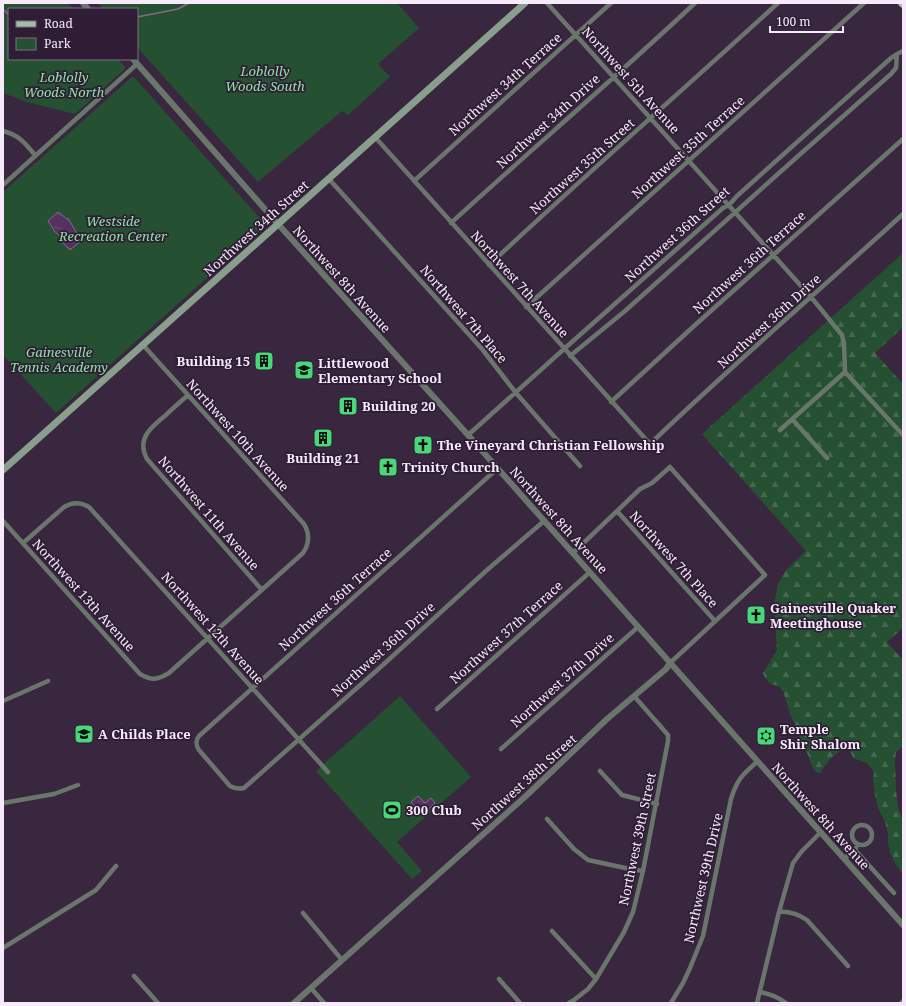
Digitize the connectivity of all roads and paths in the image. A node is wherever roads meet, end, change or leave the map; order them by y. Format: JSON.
{"nodes":[{"id":1,"x":525,"y":3,"type":"edge"},
{"id":2,"x":547,"y":3,"type":"edge"},
{"id":3,"x":611,"y":3,"type":"edge"},
{"id":4,"x":695,"y":3,"type":"edge"},
{"id":5,"x":778,"y":3,"type":"edge"},
{"id":6,"x":864,"y":3,"type":"edge"},
{"id":7,"x":576,"y":35,"type":"junction"},
{"id":8,"x":903,"y":52,"type":"edge"},
{"id":9,"x":897,"y":54,"type":"junction"},
{"id":10,"x":135,"y":61,"type":"edge"},
{"id":11,"x":614,"y":77,"type":"junction"},
{"id":12,"x":651,"y":119,"type":"junction"},
{"id":13,"x":3,"y":131,"type":"edge"},
{"id":14,"x":810,"y":131,"type":"junction"},
{"id":15,"x":375,"y":137,"type":"junction"},
{"id":16,"x":817,"y":139,"type":"junction"},
{"id":17,"x":903,"y":139,"type":"edge"},
{"id":18,"x":36,"y":155,"type":"junction"},
{"id":19,"x":688,"y":161,"type":"junction"},
{"id":20,"x":329,"y":178,"type":"junction"},
{"id":21,"x":414,"y":181,"type":"junction"},
{"id":22,"x":3,"y":185,"type":"edge"},
{"id":23,"x":729,"y":205,"type":"junction"},
{"id":24,"x":735,"y":212,"type":"junction"},
{"id":25,"x":903,"y":214,"type":"edge"},
{"id":26,"x":451,"y":223,"type":"junction"},
{"id":27,"x":278,"y":224,"type":"junction"},
{"id":28,"x":774,"y":255,"type":"junction"},
{"id":29,"x":489,"y":265,"type":"junction"},
{"id":30,"x":811,"y":297,"type":"junction"},
{"id":31,"x":526,"y":307,"type":"junction"},
{"id":32,"x":143,"y":345,"type":"junction"},
{"id":33,"x":564,"y":349,"type":"junction"},
{"id":34,"x":570,"y":356,"type":"junction"},
{"id":35,"x":845,"y":372,"type":"junction"},
{"id":36,"x":516,"y":393,"type":"junction"},
{"id":37,"x":187,"y":396,"type":"junction"},
{"id":38,"x":611,"y":402,"type":"junction"},
{"id":39,"x":792,"y":419,"type":"junction"},
{"id":40,"x":780,"y":430,"type":"dead end"},
{"id":41,"x":468,"y":435,"type":"junction"},
{"id":42,"x":903,"y":435,"type":"edge"},
{"id":43,"x":650,"y":444,"type":"joint"},
{"id":44,"x":826,"y":458,"type":"dead end"},
{"id":45,"x":580,"y":466,"type":"dead end"},
{"id":46,"x":498,"y":468,"type":"junction"},
{"id":47,"x":3,"y":470,"type":"edge"},
{"id":48,"x":617,"y":511,"type":"junction"},
{"id":49,"x":544,"y":520,"type":"junction"},
{"id":50,"x":3,"y":521,"type":"edge"},
{"id":51,"x":23,"y":543,"type":"junction"},
{"id":52,"x":572,"y":553,"type":"junction"},
{"id":53,"x":590,"y":572,"type":"junction"},
{"id":54,"x":262,"y":590,"type":"junction"},
{"id":55,"x":715,"y":621,"type":"junction"},
{"id":56,"x":638,"y":627,"type":"junction"},
{"id":57,"x":208,"y":639,"type":"junction"},
{"id":58,"x":670,"y":663,"type":"junction"},
{"id":59,"x":48,"y":681,"type":"dead end"},
{"id":60,"x":252,"y":688,"type":"junction"},
{"id":61,"x":634,"y":696,"type":"junction"},
{"id":62,"x":3,"y":701,"type":"edge"},
{"id":63,"x":438,"y":709,"type":"dead end"},
{"id":64,"x":298,"y":740,"type":"junction"},
{"id":65,"x":501,"y":749,"type":"dead end"},
{"id":66,"x":758,"y":761,"type":"junction"},
{"id":67,"x":600,"y":771,"type":"dead end"},
{"id":68,"x":328,"y":772,"type":"dead end"},
{"id":69,"x":78,"y":785,"type":"dead end"},
{"id":70,"x":234,"y":788,"type":"joint"},
{"id":71,"x":3,"y":802,"type":"edge"},
{"id":72,"x":657,"y":804,"type":"junction"},
{"id":73,"x":547,"y":819,"type":"dead end"},
{"id":74,"x":821,"y":832,"type":"junction"},
{"id":75,"x":857,"y":844,"type":"junction"},
{"id":76,"x":855,"y":850,"type":"junction"},
{"id":77,"x":844,"y":859,"type":"junction"},
{"id":78,"x":116,"y":866,"type":"dead end"},
{"id":79,"x":643,"y":871,"type":"junction"},
{"id":80,"x":894,"y":893,"type":"dead end"},
{"id":81,"x":779,"y":912,"type":"junction"},
{"id":82,"x":303,"y":913,"type":"dead end"},
{"id":83,"x":903,"y":925,"type":"edge"},
{"id":84,"x":552,"y":931,"type":"dead end"},
{"id":85,"x":3,"y":948,"type":"edge"},
{"id":86,"x":342,"y":960,"type":"junction"},
{"id":87,"x":848,"y":966,"type":"dead end"},
{"id":88,"x":134,"y":976,"type":"dead end"},
{"id":89,"x":499,"y":979,"type":"dead end"},
{"id":90,"x":596,"y":979,"type":"junction"},
{"id":91,"x":311,"y":988,"type":"junction"},
{"id":92,"x":760,"y":992,"type":"junction"},
{"id":93,"x":903,"y":1001,"type":"edge"},
{"id":94,"x":576,"y":1002,"type":"edge"},
{"id":95,"x":158,"y":1003,"type":"edge"},
{"id":96,"x":294,"y":1003,"type":"edge"},
{"id":97,"x":324,"y":1003,"type":"edge"},
{"id":98,"x":520,"y":1003,"type":"edge"},
{"id":99,"x":569,"y":1003,"type":"edge"},
{"id":100,"x":671,"y":1003,"type":"edge"},
{"id":101,"x":758,"y":1003,"type":"edge"},
{"id":102,"x":786,"y":1003,"type":"edge"},
{"id":103,"x":900,"y":1003,"type":"edge"}],
"edges":[{"from":1,"to":15,"type":"main road","name":"Northwest 34th Street"},
{"from":2,"to":7,"type":"street","name":"Northwest 5th Avenue"},
{"from":3,"to":7,"type":"street","name":"Northwest 34th Terrace"},
{"from":4,"to":11,"type":"street","name":"Northwest 34th Drive"},
{"from":5,"to":12,"type":"street","name":"Northwest 35th Street"},
{"from":6,"to":19,"type":"street","name":"Northwest 35th Terrace"},
{"from":7,"to":11,"type":"street","name":"Northwest 5th Avenue"},
{"from":7,"to":21,"type":"street","name":"Northwest 34th Terrace"},
{"from":8,"to":9,"type":"street","name":"Northwest 36th Street"},
{"from":9,"to":14,"type":"street","name":"Northwest 36th Street"},
{"from":9,"to":16,"type":"street"},
{"from":10,"to":18,"type":"street"},
{"from":10,"to":27,"type":"street","name":"Northwest 8th Avenue"},
{"from":11,"to":12,"type":"street","name":"Northwest 5th Avenue"},
{"from":11,"to":26,"type":"street","name":"Northwest 34th Drive"},
{"from":12,"to":19,"type":"street","name":"Northwest 5th Avenue"},
{"from":12,"to":29,"type":"street","name":"Northwest 35th Street"},
{"from":13,"to":18,"type":"street"},
{"from":14,"to":16,"type":"street"},
{"from":14,"to":23,"type":"street","name":"Northwest 36th Street"},
{"from":15,"to":20,"type":"main road","name":"Northwest 34th Street"},
{"from":15,"to":21,"type":"street","name":"Northwest 7th Avenue"},
{"from":16,"to":24,"type":"street"},
{"from":17,"to":28,"type":"street","name":"Northwest 36th Terrace"},
{"from":18,"to":22,"type":"street"},
{"from":19,"to":23,"type":"street","name":"Northwest 5th Avenue"},
{"from":19,"to":31,"type":"street","name":"Northwest 35th Terrace"},
{"from":20,"to":27,"type":"main road","name":"Northwest 34th Street"},
{"from":20,"to":36,"type":"street","name":"Northwest 7th Place"},
{"from":21,"to":26,"type":"street","name":"Northwest 7th Avenue"},
{"from":23,"to":24,"type":"street","name":"Northwest 5th Avenue"},
{"from":23,"to":33,"type":"street","name":"Northwest 36th Street"},
{"from":24,"to":28,"type":"street","name":"Northwest 5th Avenue"},
{"from":24,"to":34,"type":"street"},
{"from":25,"to":30,"type":"street","name":"Northwest 36th Drive"},
{"from":26,"to":29,"type":"street","name":"Northwest 7th Avenue"},
{"from":27,"to":32,"type":"main road","name":"Northwest 34th Street"},
{"from":27,"to":41,"type":"street","name":"Northwest 8th Avenue"},
{"from":28,"to":30,"type":"street","name":"Northwest 5th Avenue"},
{"from":28,"to":38,"type":"street","name":"Northwest 36th Terrace"},
{"from":29,"to":31,"type":"street","name":"Northwest 7th Avenue"},
{"from":30,"to":35,"type":"street","name":"Northwest 5th Avenue"},
{"from":30,"to":43,"type":"street","name":"Northwest 36th Drive"},
{"from":31,"to":33,"type":"street","name":"Northwest 7th Avenue"},
{"from":32,"to":37,"type":"street","name":"Northwest 10th Avenue"},
{"from":32,"to":47,"type":"main road","name":"Northwest 34th Street"},
{"from":33,"to":34,"type":"street","name":"Northwest 7th Avenue"},
{"from":33,"to":36,"type":"street","name":"Northwest 36th Street"},
{"from":34,"to":38,"type":"street","name":"Northwest 7th Avenue"},
{"from":35,"to":39,"type":"street"},
{"from":35,"to":42,"type":"street"},
{"from":36,"to":41,"type":"street","name":"Northwest 36th Street"},
{"from":36,"to":45,"type":"street","name":"Northwest 7th Place"},
{"from":37,"to":54,"type":"street","name":"Northwest 11th Avenue"},
{"from":37,"to":54,"type":"street","name":"Northwest 10th Avenue"},
{"from":38,"to":43,"type":"street","name":"Northwest 7th Avenue"},
{"from":39,"to":40,"type":"street"},
{"from":39,"to":44,"type":"street"},
{"from":41,"to":46,"type":"street","name":"Northwest 8th Avenue"},
{"from":46,"to":49,"type":"street","name":"Northwest 8th Avenue"},
{"from":46,"to":60,"type":"street","name":"Northwest 36th Terrace"},
{"from":48,"to":52,"type":"street"},
{"from":48,"to":55,"type":"street","name":"Northwest 7th Place"},
{"from":48,"to":55,"type":"street","name":"Northwest 38th Street"},
{"from":49,"to":52,"type":"street","name":"Northwest 8th Avenue"},
{"from":49,"to":64,"type":"street","name":"Northwest 36th Drive"},
{"from":50,"to":51,"type":"street","name":"Northwest 13th Avenue"},
{"from":51,"to":57,"type":"street","name":"Northwest 12th Avenue"},
{"from":51,"to":57,"type":"street","name":"Northwest 13th Avenue"},
{"from":52,"to":53,"type":"street","name":"Northwest 8th Avenue"},
{"from":53,"to":56,"type":"street","name":"Northwest 8th Avenue"},
{"from":53,"to":63,"type":"street","name":"Northwest 37th Terrace"},
{"from":54,"to":57,"type":"street"},
{"from":55,"to":58,"type":"street","name":"Northwest 38th Street"},
{"from":56,"to":58,"type":"street","name":"Northwest 8th Avenue"},
{"from":56,"to":65,"type":"street","name":"Northwest 37th Drive"},
{"from":57,"to":60,"type":"street","name":"Northwest 12th Avenue"},
{"from":58,"to":61,"type":"street","name":"Northwest 38th Street"},
{"from":58,"to":66,"type":"street","name":"Northwest 8th Avenue"},
{"from":59,"to":62,"type":"street"},
{"from":60,"to":64,"type":"street","name":"Northwest 12th Avenue"},
{"from":60,"to":70,"type":"street","name":"Northwest 36th Terrace"},
{"from":61,"to":72,"type":"street","name":"Northwest 39th Street"},
{"from":61,"to":86,"type":"street","name":"Northwest 38th Street"},
{"from":64,"to":68,"type":"street","name":"Northwest 12th Avenue"},
{"from":64,"to":70,"type":"street","name":"Northwest 36th Drive"},
{"from":66,"to":74,"type":"street","name":"Northwest 8th Avenue"},
{"from":66,"to":100,"type":"street","name":"Northwest 39th Drive"},
{"from":67,"to":72,"type":"street"},
{"from":69,"to":71,"type":"street"},
{"from":72,"to":79,"type":"street","name":"Northwest 39th Street"},
{"from":73,"to":79,"type":"street"},
{"from":74,"to":77,"type":"street","name":"Northwest 8th Avenue"},
{"from":74,"to":81,"type":"street"},
{"from":75,"to":75,"type":"street"},
{"from":75,"to":76,"type":"street"},
{"from":76,"to":77,"type":"street"},
{"from":76,"to":80,"type":"street"},
{"from":77,"to":83,"type":"street","name":"Northwest 8th Avenue"},
{"from":78,"to":85,"type":"street"},
{"from":79,"to":90,"type":"street","name":"Northwest 39th Street"},
{"from":81,"to":87,"type":"street"},
{"from":81,"to":92,"type":"street"},
{"from":82,"to":86,"type":"street"},
{"from":84,"to":90,"type":"street"},
{"from":86,"to":91,"type":"street","name":"Northwest 38th Street"},
{"from":88,"to":95,"type":"street"},
{"from":89,"to":98,"type":"street"},
{"from":90,"to":94,"type":"street","name":"Northwest 39th Street"},
{"from":91,"to":96,"type":"street","name":"Northwest 38th Street"},
{"from":91,"to":97,"type":"street"},
{"from":92,"to":101,"type":"street"},
{"from":92,"to":102,"type":"street"},
{"from":93,"to":103,"type":"street"},
{"from":94,"to":99,"type":"street","name":"Northwest 39th Street"}]}
